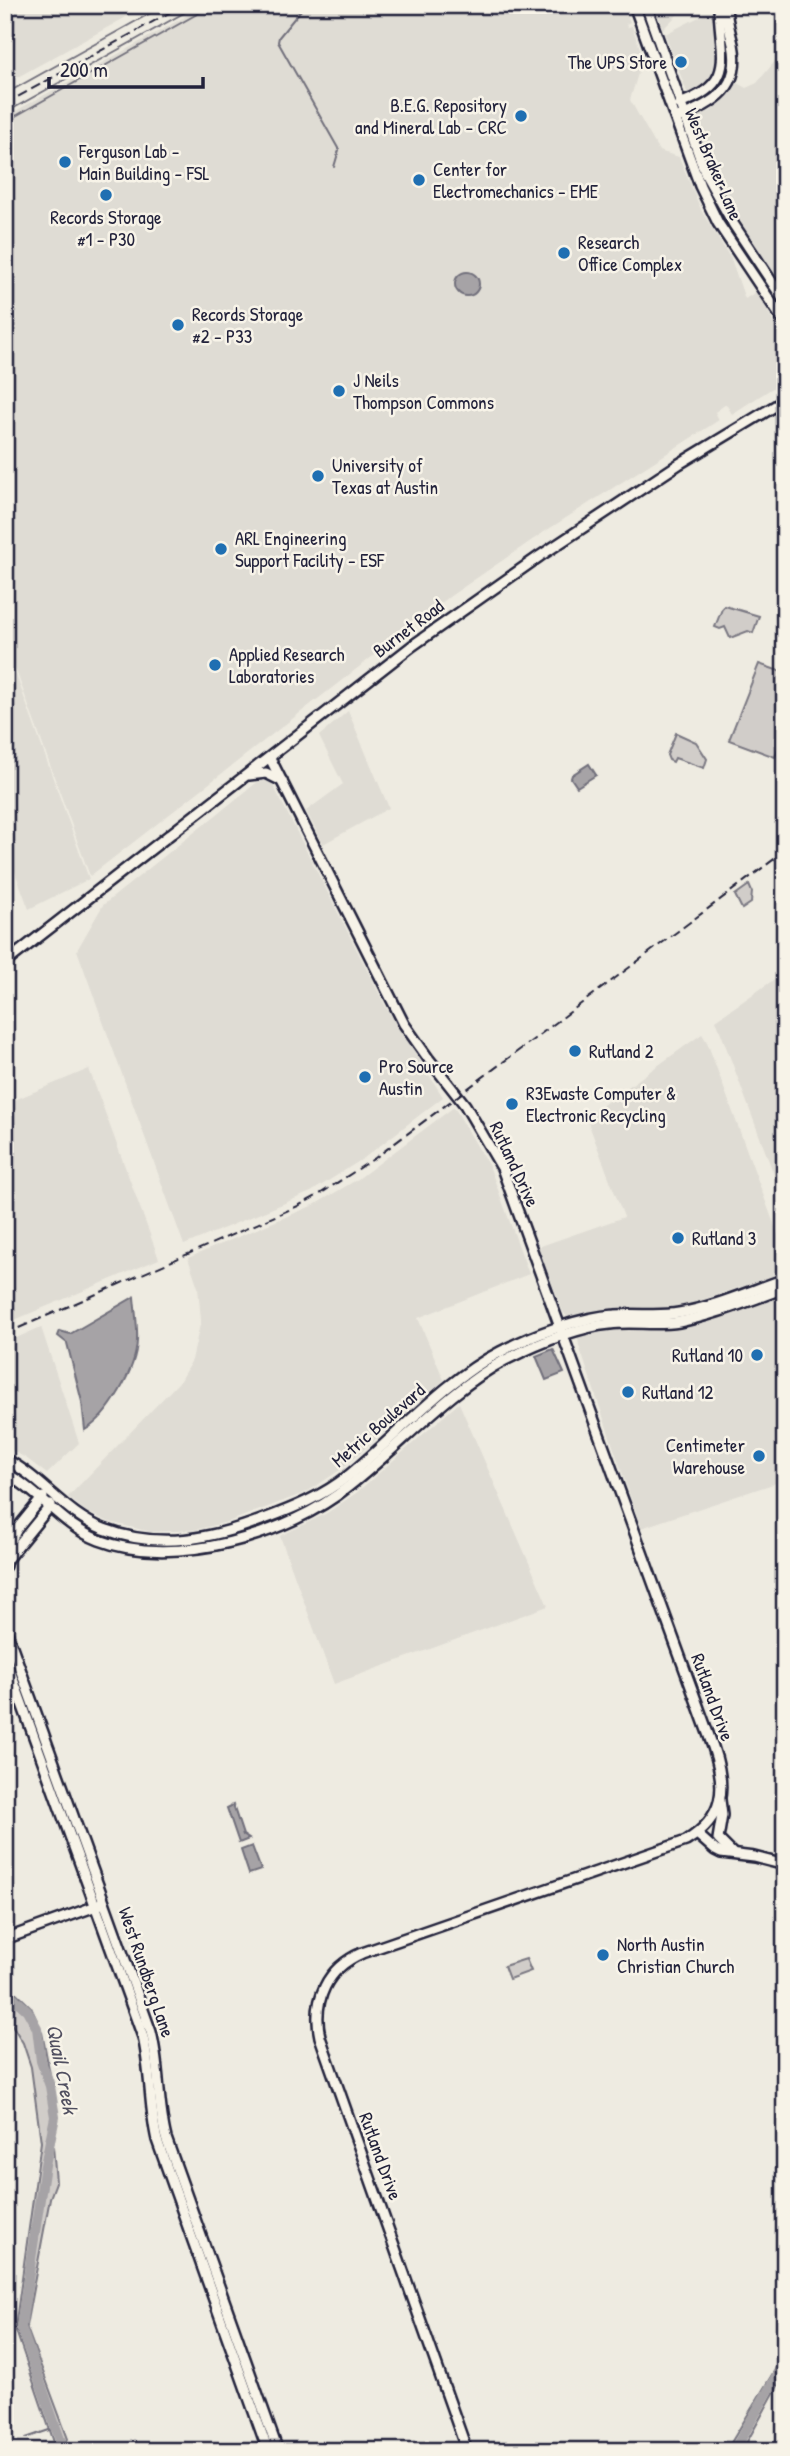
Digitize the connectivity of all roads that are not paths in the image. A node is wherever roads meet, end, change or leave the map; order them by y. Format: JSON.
{"nodes":[{"id":1,"x":634,"y":5,"type":"edge"},
{"id":2,"x":646,"y":5,"type":"edge"},
{"id":3,"x":723,"y":7,"type":"edge"},
{"id":4,"x":720,"y":72,"type":"junction"},
{"id":5,"x":731,"y":76,"type":"junction"},
{"id":6,"x":682,"y":103,"type":"junction"},
{"id":7,"x":671,"y":107,"type":"junction"},
{"id":8,"x":685,"y":114,"type":"junction"},
{"id":9,"x":675,"y":119,"type":"junction"},
{"id":10,"x":785,"y":302,"type":"edge"},
{"id":11,"x":785,"y":323,"type":"edge"},
{"id":12,"x":785,"y":400,"type":"edge"},
{"id":13,"x":289,"y":743,"type":"junction"},
{"id":14,"x":270,"y":758,"type":"junction"},
{"id":15,"x":248,"y":775,"type":"junction"},
{"id":16,"x":283,"y":782,"type":"junction"},
{"id":17,"x":5,"y":963,"type":"edge"},
{"id":18,"x":785,"y":1279,"type":"edge"},
{"id":19,"x":785,"y":1288,"type":"edge"},
{"id":20,"x":739,"y":1299,"type":"junction"},
{"id":21,"x":562,"y":1332,"type":"junction"},
{"id":22,"x":5,"y":1459,"type":"edge"},
{"id":23,"x":5,"y":1473,"type":"edge"},
{"id":24,"x":49,"y":1491,"type":"junction"},
{"id":25,"x":57,"y":1499,"type":"junction"},
{"id":26,"x":40,"y":1500,"type":"junction"},
{"id":27,"x":49,"y":1508,"type":"junction"},
{"id":28,"x":190,"y":1545,"type":"junction"},
{"id":29,"x":6,"y":1563,"type":"edge"},
{"id":30,"x":5,"y":1627,"type":"edge"},
{"id":31,"x":10,"y":1660,"type":"edge"},
{"id":32,"x":720,"y":1799,"type":"junction"},
{"id":33,"x":697,"y":1834,"type":"junction"},
{"id":34,"x":733,"y":1854,"type":"junction"},
{"id":35,"x":785,"y":1864,"type":"edge"},
{"id":36,"x":100,"y":1905,"type":"junction"},
{"id":37,"x":5,"y":1939,"type":"edge"},
{"id":38,"x":143,"y":2021,"type":"junction"},
{"id":39,"x":268,"y":2451,"type":"edge"},
{"id":40,"x":278,"y":2451,"type":"edge"},
{"id":41,"x":467,"y":2451,"type":"edge"}],
"edges":[{"from":1,"to":7,"type":"main road","name":"West Braker Lane"},
{"from":2,"to":6,"type":"main road","name":"West Braker Lane"},
{"from":3,"to":4,"type":"main road"},
{"from":3,"to":5,"type":"main road"},
{"from":4,"to":5,"type":"main road"},
{"from":4,"to":6,"type":"main road"},
{"from":5,"to":8,"type":"main road"},
{"from":6,"to":7,"type":"main road"},
{"from":6,"to":8,"type":"main road","name":"West Braker Lane"},
{"from":7,"to":9,"type":"main road","name":"West Braker Lane"},
{"from":8,"to":9,"type":"main road"},
{"from":8,"to":10,"type":"main road","name":"West Braker Lane"},
{"from":9,"to":11,"type":"main road","name":"West Braker Lane"},
{"from":12,"to":13,"type":"main road","name":"Burnet Road"},
{"from":13,"to":14,"type":"main road","name":"Burnet Road"},
{"from":13,"to":16,"type":"main road"},
{"from":14,"to":15,"type":"main road","name":"Burnet Road"},
{"from":14,"to":16,"type":"main road","name":"Rutland Drive"},
{"from":15,"to":16,"type":"main road"},
{"from":15,"to":17,"type":"main road","name":"Burnet Road"},
{"from":16,"to":21,"type":"main road","name":"Rutland Drive"},
{"from":18,"to":20,"type":"main road","name":"Metric Boulevard"},
{"from":19,"to":20,"type":"main road","name":"Metric Boulevard"},
{"from":20,"to":21,"type":"main road","name":"Metric Boulevard"},
{"from":21,"to":28,"type":"main road","name":"Metric Boulevard"},
{"from":21,"to":32,"type":"main road","name":"Rutland Drive"},
{"from":22,"to":24,"type":"main road","name":"Metric Boulevard"},
{"from":23,"to":26,"type":"main road","name":"Metric Boulevard"},
{"from":24,"to":25,"type":"main road","name":"Metric Boulevard"},
{"from":24,"to":26,"type":"main road"},
{"from":25,"to":27,"type":"main road"},
{"from":25,"to":28,"type":"main road","name":"Metric Boulevard"},
{"from":26,"to":27,"type":"main road","name":"Metric Boulevard"},
{"from":26,"to":29,"type":"main road"},
{"from":27,"to":28,"type":"main road","name":"Metric Boulevard"},
{"from":27,"to":29,"type":"main road"},
{"from":30,"to":31,"type":"main road","name":"West Rundberg Lane"},
{"from":31,"to":36,"type":"main road","name":"West Rundberg Lane"},
{"from":32,"to":33,"type":"main road"},
{"from":32,"to":34,"type":"main road","name":"Rutland Drive"},
{"from":33,"to":34,"type":"main road"},
{"from":33,"to":41,"type":"main road","name":"Rutland Drive"},
{"from":34,"to":35,"type":"main road"},
{"from":36,"to":37,"type":"main road"},
{"from":36,"to":38,"type":"main road","name":"West Rundberg Lane"},
{"from":38,"to":39,"type":"main road","name":"West Rundberg Lane"},
{"from":38,"to":40,"type":"main road","name":"West Rundberg Lane"}]}
